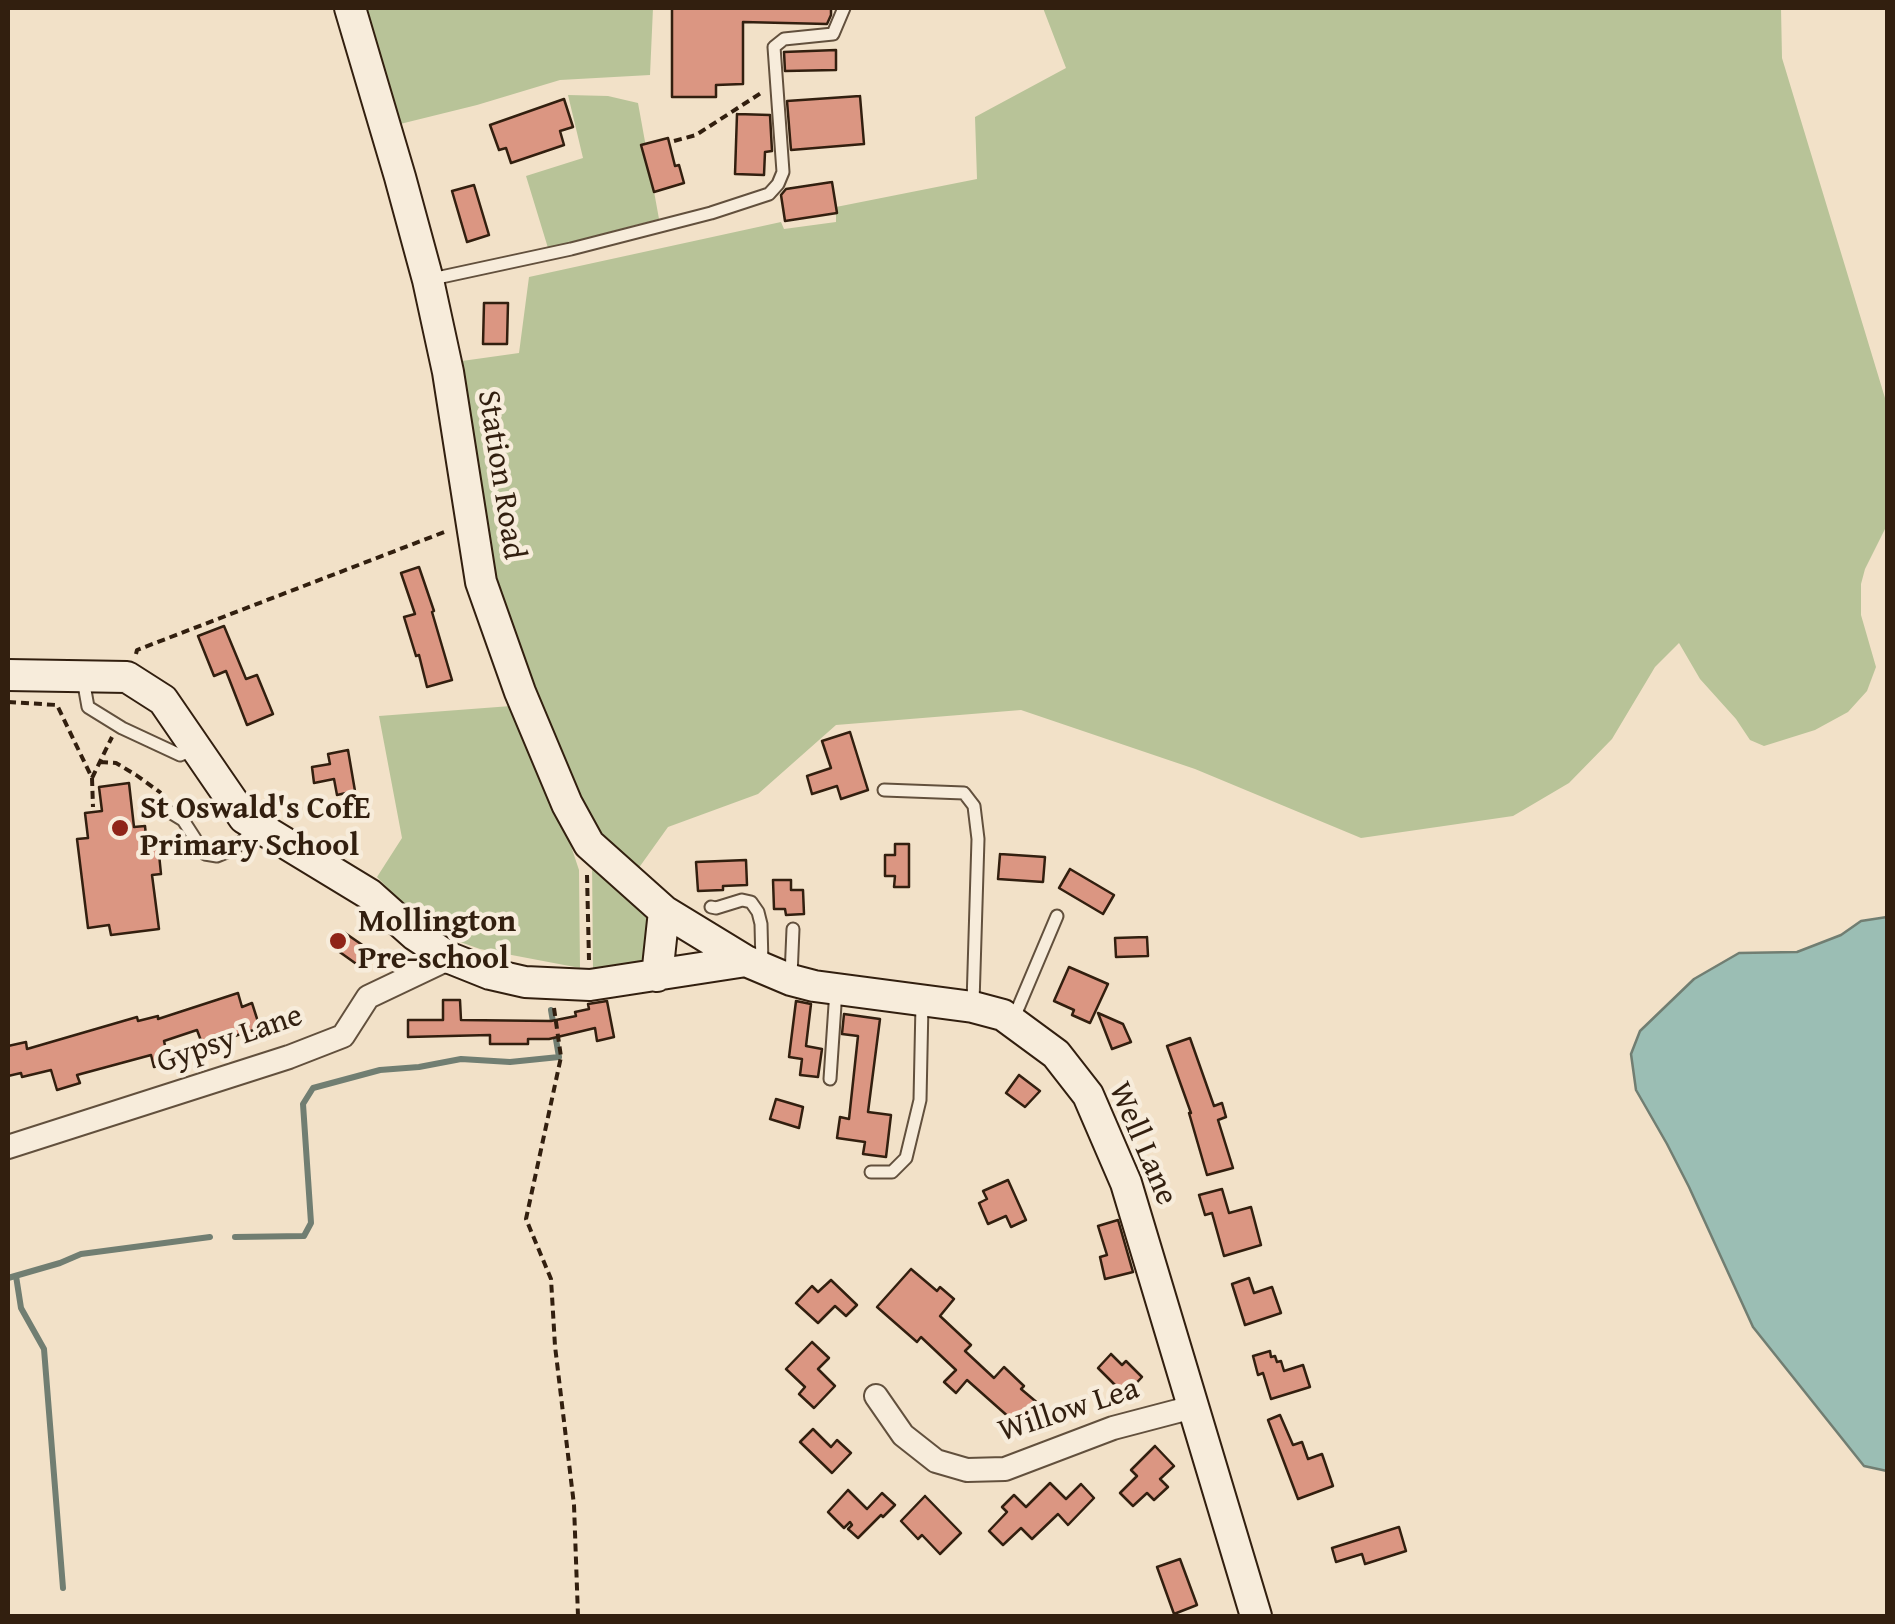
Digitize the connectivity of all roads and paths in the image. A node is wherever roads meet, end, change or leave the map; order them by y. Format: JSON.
{"nodes":[{"id":1,"x":350,"y":8,"type":"edge"},
{"id":2,"x":844,"y":8,"type":"edge"},
{"id":3,"x":777,"y":89,"type":"junction"},
{"id":4,"x":674,"y":142,"type":"dead end"},
{"id":5,"x":428,"y":280,"type":"junction"},
{"id":6,"x":473,"y":530,"type":"junction"},
{"id":7,"x":8,"y":674,"type":"edge"},
{"id":8,"x":83,"y":676,"type":"junction"},
{"id":9,"x":128,"y":677,"type":"junction"},
{"id":10,"x":8,"y":702,"type":"edge"},
{"id":11,"x":119,"y":726,"type":"junction"},
{"id":12,"x":196,"y":748,"type":"junction"},
{"id":13,"x":100,"y":762,"type":"junction"},
{"id":14,"x":92,"y":778,"type":"junction"},
{"id":15,"x":884,"y":790,"type":"dead end"},
{"id":16,"x":92,"y":807,"type":"dead end"},
{"id":17,"x":165,"y":808,"type":"joint"},
{"id":18,"x":257,"y":826,"type":"junction"},
{"id":19,"x":589,"y":844,"type":"junction"},
{"id":20,"x":710,"y":907,"type":"dead end"},
{"id":21,"x":664,"y":912,"type":"junction"},
{"id":22,"x":1057,"y":916,"type":"dead end"},
{"id":23,"x":793,"y":929,"type":"dead end"},
{"id":24,"x":450,"y":958,"type":"junction"},
{"id":25,"x":754,"y":964,"type":"junction"},
{"id":26,"x":657,"y":976,"type":"junction"},
{"id":27,"x":791,"y":980,"type":"junction"},
{"id":28,"x":552,"y":984,"type":"junction"},
{"id":29,"x":590,"y":985,"type":"junction"},
{"id":30,"x":836,"y":990,"type":"junction"},
{"id":31,"x":922,"y":1000,"type":"junction"},
{"id":32,"x":972,"y":1007,"type":"junction"},
{"id":33,"x":1013,"y":1020,"type":"junction"},
{"id":34,"x":830,"y":1078,"type":"dead end"},
{"id":35,"x":8,"y":1147,"type":"edge"},
{"id":36,"x":871,"y":1172,"type":"dead end"},
{"id":37,"x":876,"y":1396,"type":"dead end"},
{"id":38,"x":1193,"y":1407,"type":"junction"},
{"id":39,"x":578,"y":1616,"type":"edge"},
{"id":40,"x":1256,"y":1616,"type":"edge"}],
"edges":[{"from":1,"to":5,"type":"street","name":"Station Road"},
{"from":2,"to":3,"type":"lane"},
{"from":3,"to":4,"type":"path"},
{"from":3,"to":5,"type":"lane"},
{"from":5,"to":6,"type":"street","name":"Station Road"},
{"from":6,"to":9,"type":"path"},
{"from":6,"to":19,"type":"street","name":"Station Road"},
{"from":7,"to":8,"type":"street"},
{"from":8,"to":9,"type":"street"},
{"from":8,"to":11,"type":"lane"},
{"from":9,"to":12,"type":"street"},
{"from":10,"to":14,"type":"path"},
{"from":11,"to":12,"type":"lane"},
{"from":11,"to":13,"type":"path"},
{"from":12,"to":18,"type":"street"},
{"from":13,"to":14,"type":"path"},
{"from":13,"to":17,"type":"path"},
{"from":14,"to":16,"type":"path"},
{"from":15,"to":32,"type":"lane"},
{"from":17,"to":18,"type":"lane"},
{"from":18,"to":24,"type":"street"},
{"from":19,"to":21,"type":"street","name":"Station Road"},
{"from":19,"to":29,"type":"path"},
{"from":20,"to":25,"type":"lane"},
{"from":21,"to":25,"type":"street","name":"Well Lane"},
{"from":21,"to":26,"type":"street"},
{"from":22,"to":33,"type":"lane"},
{"from":23,"to":27,"type":"lane"},
{"from":24,"to":28,"type":"street"},
{"from":24,"to":35,"type":"street","name":"Gypsy Lane"},
{"from":25,"to":26,"type":"street"},
{"from":25,"to":27,"type":"street","name":"Well Lane"},
{"from":26,"to":29,"type":"street"},
{"from":27,"to":30,"type":"street","name":"Well Lane"},
{"from":28,"to":29,"type":"street"},
{"from":28,"to":39,"type":"path"},
{"from":30,"to":31,"type":"street","name":"Well Lane"},
{"from":30,"to":34,"type":"lane"},
{"from":31,"to":32,"type":"street","name":"Well Lane"},
{"from":31,"to":36,"type":"lane"},
{"from":32,"to":33,"type":"street","name":"Well Lane"},
{"from":33,"to":38,"type":"street","name":"Well Lane"},
{"from":37,"to":38,"type":"street","name":"Willow Lea"},
{"from":38,"to":40,"type":"street","name":"Well Lane"}]}
